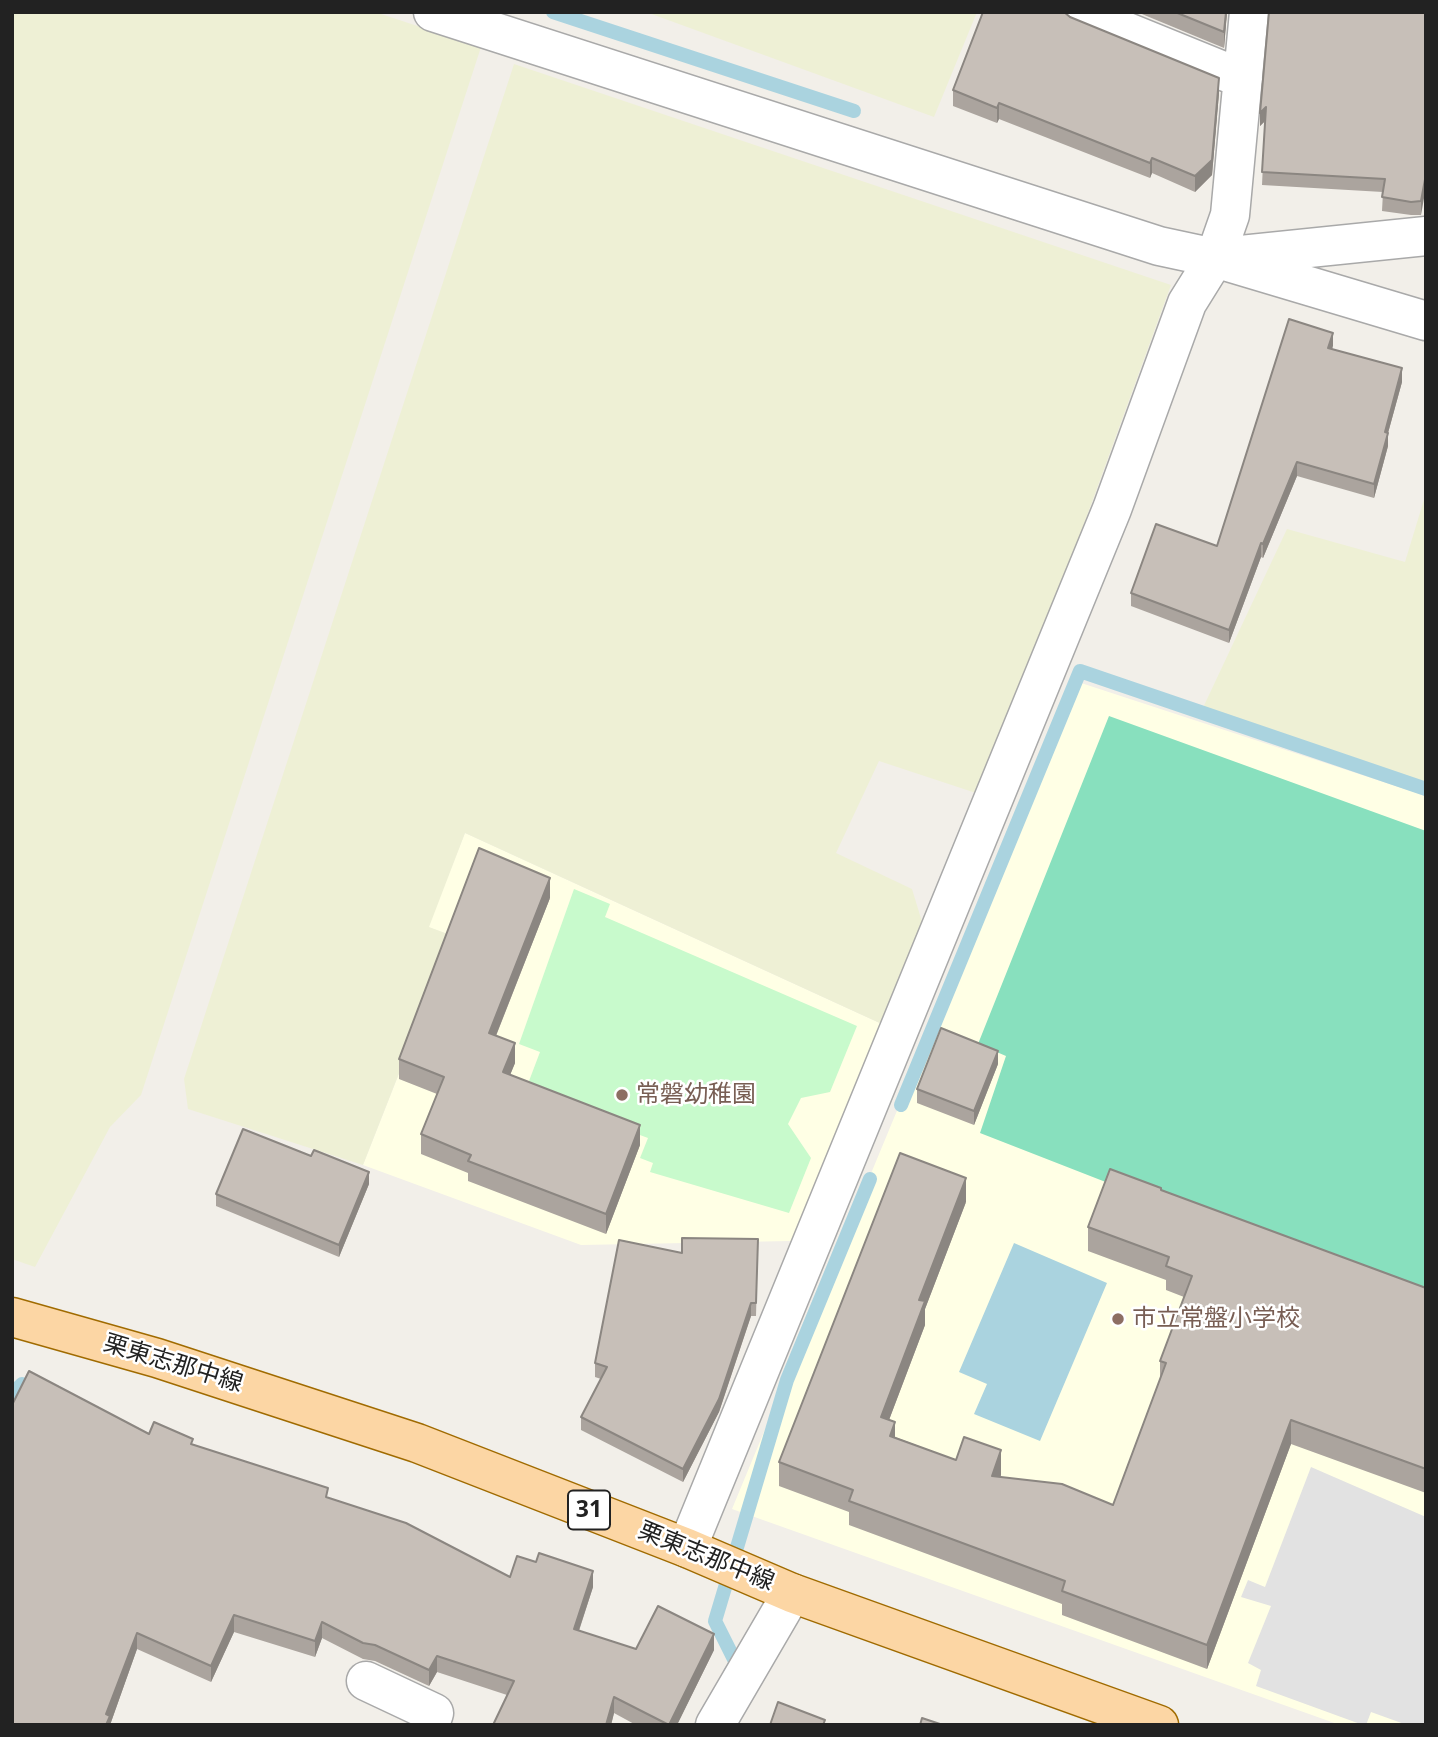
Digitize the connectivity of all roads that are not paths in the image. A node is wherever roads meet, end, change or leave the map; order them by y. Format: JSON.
{"nodes":[{"id":1,"x":433,"y":12,"type":"edge"},
{"id":2,"x":1078,"y":12,"type":"edge"},
{"id":3,"x":1249,"y":12,"type":"edge"},
{"id":4,"x":489,"y":18,"type":"edge"},
{"id":5,"x":1243,"y":79,"type":"junction"},
{"id":6,"x":1426,"y":236,"type":"edge"},
{"id":7,"x":1215,"y":258,"type":"junction"},
{"id":8,"x":1426,"y":321,"type":"edge"},
{"id":9,"x":12,"y":1317,"type":"edge"},
{"id":10,"x":687,"y":1548,"type":"junction"},
{"id":11,"x":792,"y":1593,"type":"junction"},
{"id":12,"x":366,"y":1681,"type":"dead end"},
{"id":13,"x":430,"y":1725,"type":"edge"},
{"id":14,"x":715,"y":1725,"type":"edge"},
{"id":15,"x":1159,"y":1725,"type":"edge"}],
"edges":[{"from":1,"to":4,"type":"street"},
{"from":2,"to":5,"type":"street"},
{"from":3,"to":5,"type":"street"},
{"from":4,"to":7,"type":"street"},
{"from":5,"to":7,"type":"street"},
{"from":6,"to":7,"type":"street"},
{"from":7,"to":8,"type":"street"},
{"from":7,"to":10,"type":"street"},
{"from":9,"to":10,"type":"main road","name":"栗東志那中線","number":"31"},
{"from":10,"to":11,"type":"main road","name":"栗東志那中線","number":"31"},
{"from":11,"to":14,"type":"street"},
{"from":11,"to":15,"type":"main road","name":"栗東志那中線","number":"31"},
{"from":12,"to":13,"type":"street"}]}
